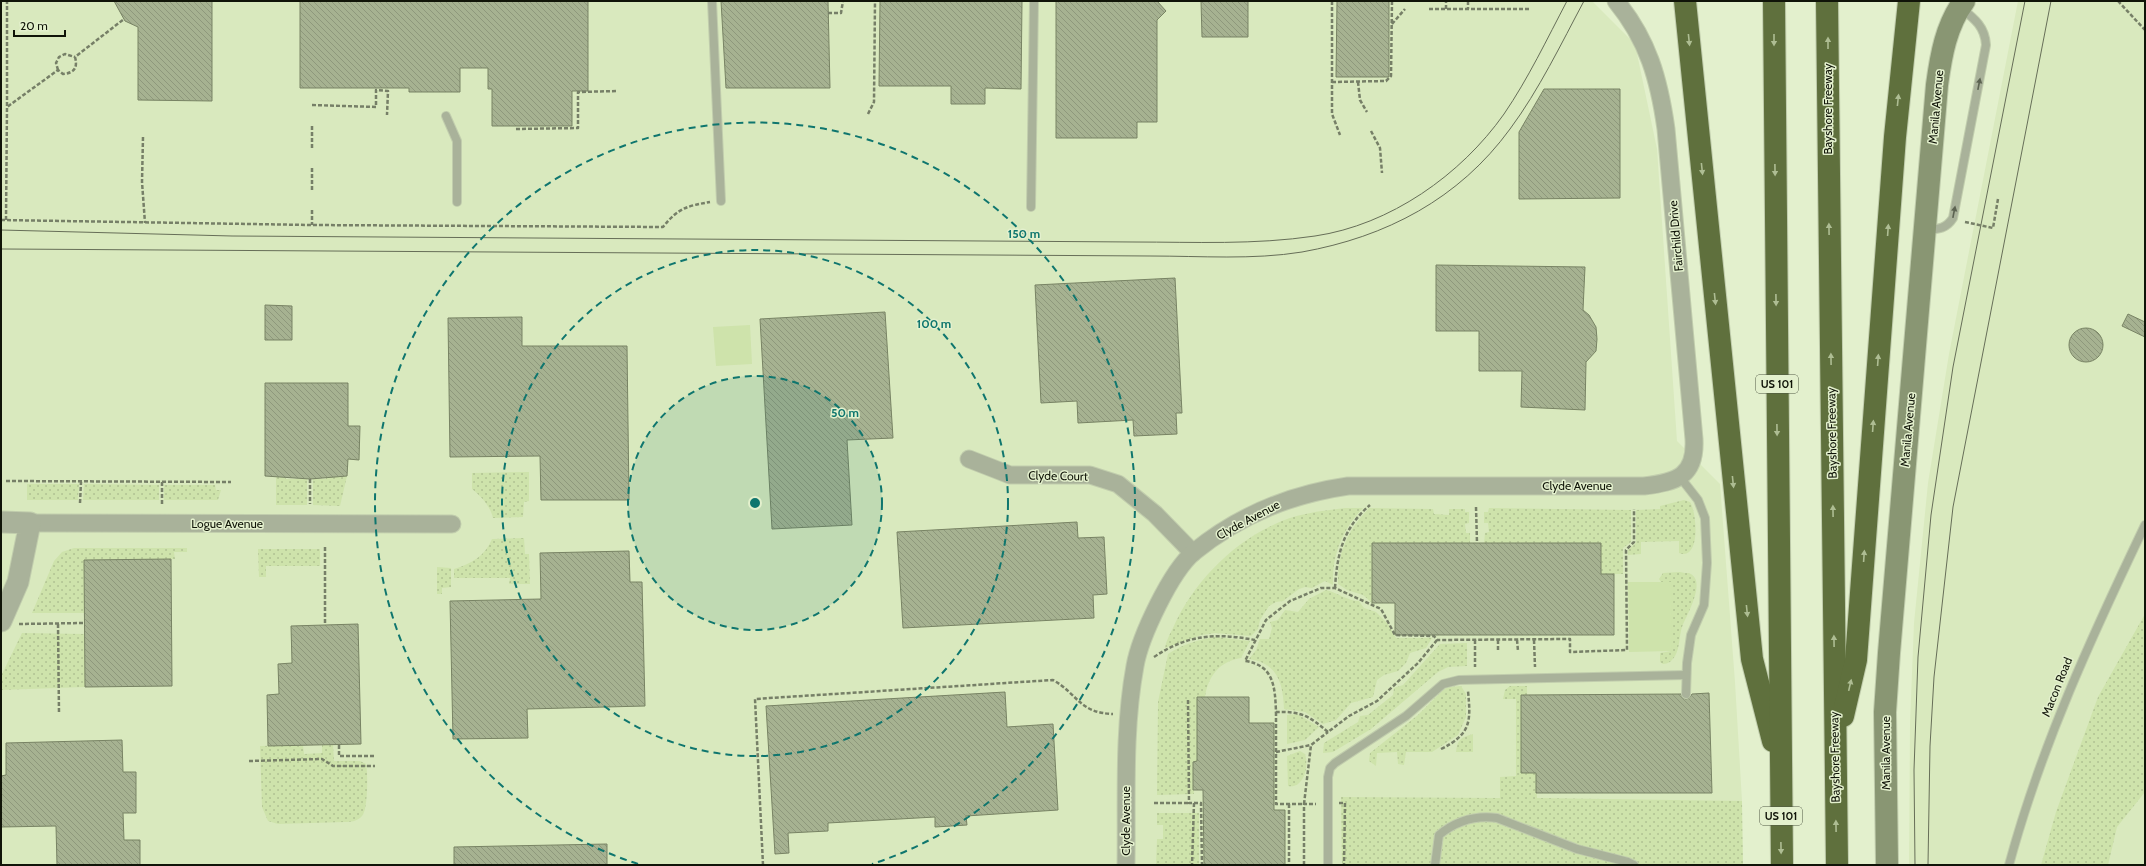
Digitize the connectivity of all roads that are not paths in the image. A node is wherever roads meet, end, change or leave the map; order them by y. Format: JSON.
{"nodes":[{"id":1,"x":712,"y":1,"type":"edge"},
{"id":2,"x":1034,"y":1,"type":"edge"},
{"id":3,"x":1616,"y":1,"type":"edge"},
{"id":4,"x":1685,"y":1,"type":"edge"},
{"id":5,"x":1774,"y":1,"type":"edge"},
{"id":6,"x":1827,"y":1,"type":"edge"},
{"id":7,"x":1909,"y":1,"type":"edge"},
{"id":8,"x":1962,"y":4,"type":"edge"},
{"id":9,"x":446,"y":116,"type":"dead end"},
{"id":10,"x":721,"y":201,"type":"road end"},
{"id":11,"x":457,"y":202,"type":"dead end"},
{"id":12,"x":1031,"y":207,"type":"dead end"},
{"id":13,"x":1925,"y":230,"type":"junction"},
{"id":14,"x":969,"y":459,"type":"dead end"},
{"id":15,"x":1680,"y":477,"type":"junction"},
{"id":16,"x":1,"y":522,"type":"edge"},
{"id":17,"x":30,"y":523,"type":"junction"},
{"id":18,"x":452,"y":524,"type":"dead end"},
{"id":19,"x":2145,"y":525,"type":"edge"},
{"id":20,"x":1193,"y":553,"type":"junction"},
{"id":21,"x":8,"y":623,"type":"edge"},
{"id":22,"x":1686,"y":675,"type":"junction"},
{"id":23,"x":1686,"y":694,"type":"dead end"},
{"id":24,"x":1835,"y":750,"type":"junction"},
{"id":25,"x":1780,"y":767,"type":"junction"},
{"id":26,"x":1126,"y":865,"type":"edge"},
{"id":27,"x":1328,"y":865,"type":"edge"},
{"id":28,"x":1435,"y":865,"type":"edge"},
{"id":29,"x":1634,"y":865,"type":"edge"},
{"id":30,"x":1782,"y":865,"type":"edge"},
{"id":31,"x":1837,"y":865,"type":"edge"},
{"id":32,"x":1887,"y":865,"type":"edge"},
{"id":33,"x":2009,"y":865,"type":"edge"}],
"edges":[{"from":1,"to":10,"type":"lane"},
{"from":2,"to":12,"type":"lane"},
{"from":3,"to":15,"type":"street","name":"Fairchild Drive"},
{"from":4,"to":25,"type":"highway","one_way":true},
{"from":5,"to":25,"type":"highway","number":"US 101","one_way":true},
{"from":24,"to":6,"type":"highway","name":"Bayshore Freeway","one_way":true},
{"from":24,"to":7,"type":"highway","one_way":true},
{"from":8,"to":13,"type":"main road","name":"Manila Avenue"},
{"from":13,"to":8,"type":"lane","one_way":true},
{"from":9,"to":11,"type":"lane"},
{"from":13,"to":32,"type":"main road","name":"Manila Avenue"},
{"from":14,"to":20,"type":"street","name":"Clyde Court"},
{"from":15,"to":20,"type":"street","name":"Clyde Avenue"},
{"from":15,"to":22,"type":"lane"},
{"from":16,"to":17,"type":"street","name":"Logue Avenue"},
{"from":17,"to":18,"type":"street","name":"Logue Avenue"},
{"from":17,"to":21,"type":"street"},
{"from":19,"to":33,"type":"lane","name":"Macon Road"},
{"from":20,"to":26,"type":"street","name":"Clyde Avenue"},
{"from":22,"to":23,"type":"lane"},
{"from":22,"to":27,"type":"lane"},
{"from":31,"to":24,"type":"highway","name":"Bayshore Freeway","one_way":true},
{"from":25,"to":30,"type":"highway","number":"US 101","one_way":true},
{"from":28,"to":29,"type":"lane"}]}
